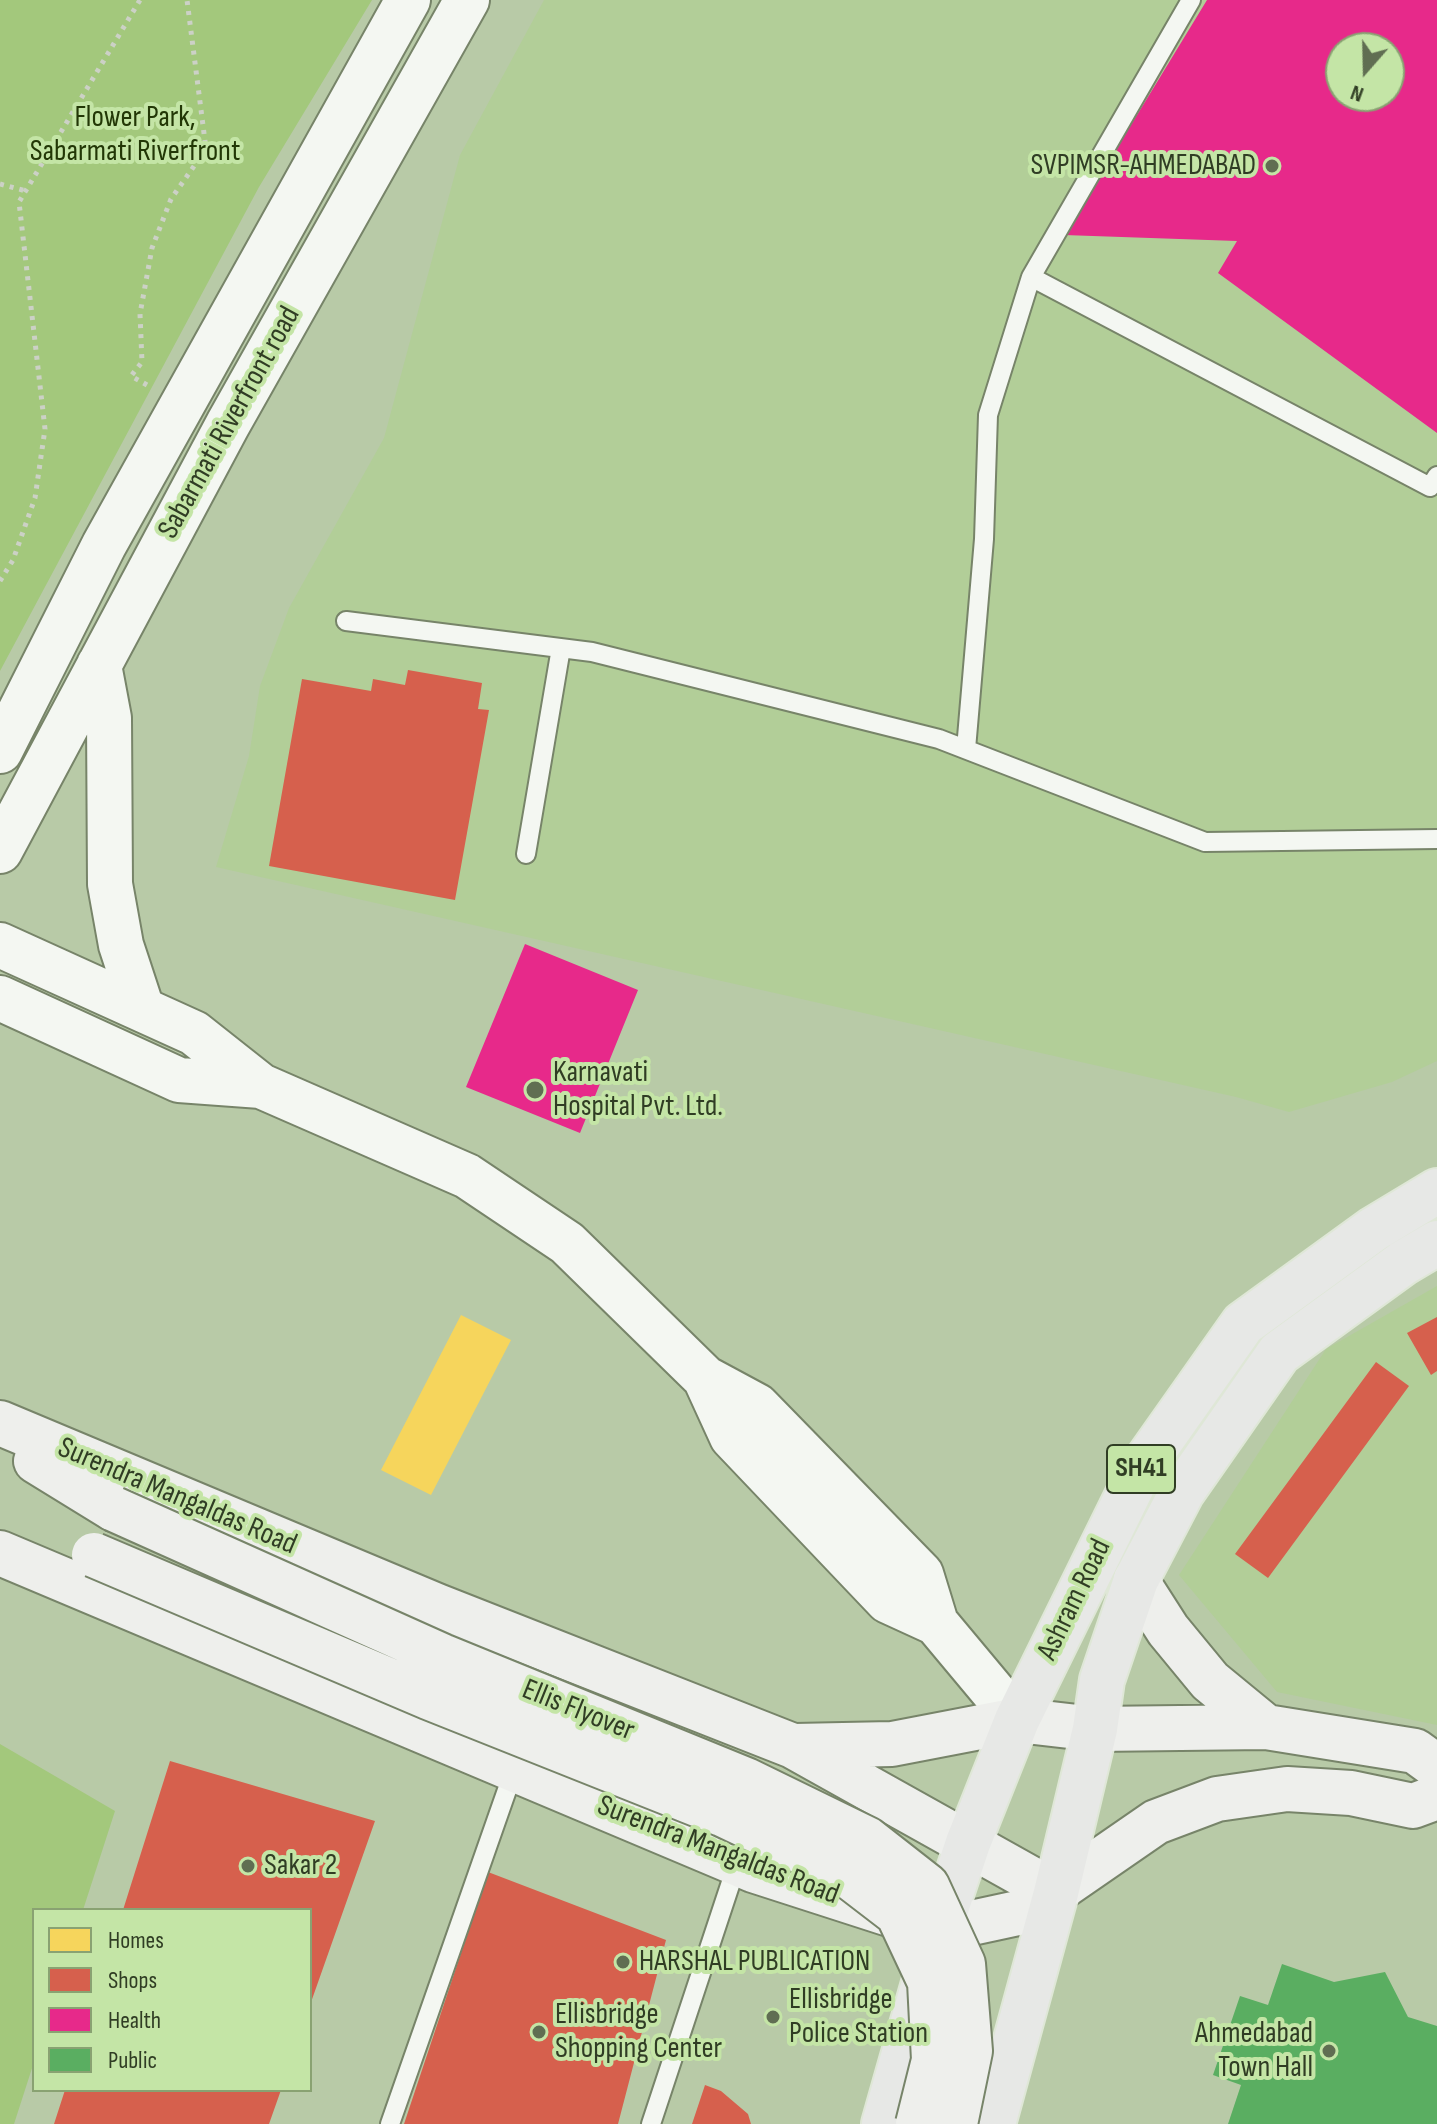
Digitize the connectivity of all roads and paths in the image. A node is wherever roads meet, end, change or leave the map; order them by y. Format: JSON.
{"nodes":[{"id":1,"x":140,"y":0,"type":"edge"},
{"id":2,"x":187,"y":0,"type":"edge"},
{"id":3,"x":408,"y":0,"type":"edge"},
{"id":4,"x":467,"y":0,"type":"edge"},
{"id":5,"x":1191,"y":0,"type":"edge"},
{"id":6,"x":0,"y":184,"type":"edge"},
{"id":7,"x":26,"y":191,"type":"junction"},
{"id":8,"x":1031,"y":277,"type":"junction"},
{"id":9,"x":168,"y":394,"type":"junction"},
{"id":10,"x":228,"y":424,"type":"junction"},
{"id":11,"x":1437,"y":476,"type":"edge"},
{"id":12,"x":0,"y":581,"type":"edge"},
{"id":13,"x":346,"y":621,"type":"dead end"},
{"id":14,"x":561,"y":648,"type":"junction"},
{"id":15,"x":99,"y":665,"type":"junction"},
{"id":16,"x":966,"y":749,"type":"junction"},
{"id":17,"x":0,"y":751,"type":"edge"},
{"id":18,"x":1437,"y":839,"type":"edge"},
{"id":19,"x":0,"y":851,"type":"edge"},
{"id":20,"x":526,"y":854,"type":"dead end"},
{"id":21,"x":0,"y":945,"type":"edge"},
{"id":22,"x":0,"y":998,"type":"edge"},
{"id":23,"x":142,"y":1009,"type":"junction"},
{"id":24,"x":261,"y":1086,"type":"junction"},
{"id":25,"x":1437,"y":1191,"type":"edge"},
{"id":26,"x":1437,"y":1243,"type":"edge"},
{"id":27,"x":0,"y":1423,"type":"edge"},
{"id":28,"x":0,"y":1439,"type":"edge"},
{"id":29,"x":2,"y":1547,"type":"edge"},
{"id":30,"x":1136,"y":1580,"type":"junction"},
{"id":31,"x":1017,"y":1720,"type":"junction"},
{"id":32,"x":1266,"y":1727,"type":"junction"},
{"id":33,"x":1095,"y":1729,"type":"junction"},
{"id":34,"x":793,"y":1746,"type":"junction"},
{"id":35,"x":1437,"y":1767,"type":"edge"},
{"id":36,"x":514,"y":1770,"type":"junction"},
{"id":37,"x":1437,"y":1797,"type":"edge"},
{"id":38,"x":968,"y":1843,"type":"junction"},
{"id":39,"x":737,"y":1864,"type":"junction"},
{"id":40,"x":1056,"y":1893,"type":"junction"},
{"id":41,"x":939,"y":1930,"type":"junction"},
{"id":42,"x":390,"y":2124,"type":"edge"},
{"id":43,"x":651,"y":2124,"type":"edge"},
{"id":44,"x":884,"y":2124,"type":"edge"},
{"id":45,"x":918,"y":2124,"type":"edge"},
{"id":46,"x":955,"y":2124,"type":"edge"},
{"id":47,"x":993,"y":2124,"type":"edge"}],
"edges":[{"from":1,"to":7,"type":"path"},
{"from":2,"to":9,"type":"path"},
{"from":3,"to":9,"type":"street","name":"Sabarmati Riverfront road"},
{"from":4,"to":10,"type":"street","name":"Sabarmati Riverfront road"},
{"from":5,"to":8,"type":"lane"},
{"from":6,"to":7,"type":"path"},
{"from":7,"to":12,"type":"path"},
{"from":8,"to":11,"type":"lane"},
{"from":8,"to":16,"type":"lane"},
{"from":9,"to":10,"type":"street"},
{"from":9,"to":17,"type":"street","name":"Sabarmati Riverfront road"},
{"from":10,"to":15,"type":"street","name":"Sabarmati Riverfront road"},
{"from":13,"to":14,"type":"lane"},
{"from":14,"to":16,"type":"lane"},
{"from":14,"to":20,"type":"lane"},
{"from":15,"to":19,"type":"street","name":"Sabarmati Riverfront road"},
{"from":15,"to":23,"type":"street"},
{"from":16,"to":18,"type":"lane"},
{"from":21,"to":23,"type":"street"},
{"from":22,"to":24,"type":"street"},
{"from":23,"to":24,"type":"street"},
{"from":24,"to":31,"type":"street"},
{"from":25,"to":31,"type":"main road","name":"Ashram Road","number":"SH41"},
{"from":26,"to":30,"type":"main road","name":"Ashram Road"},
{"from":27,"to":34,"type":"main road","name":"Surendra Mangaldas Road"},
{"from":28,"to":46,"type":"main road","name":"Ellis Flyover","bridge":true},
{"from":29,"to":36,"type":"main road","name":"Surendra Mangaldas Road"},
{"from":29,"to":45,"type":"main road","name":"Ellis Flyover","bridge":true},
{"from":30,"to":32,"type":"main road"},
{"from":30,"to":33,"type":"main road","name":"Ashram Road"},
{"from":31,"to":33,"type":"main road"},
{"from":31,"to":34,"type":"main road"},
{"from":31,"to":38,"type":"main road","name":"Ashram Road","number":"SH41"},
{"from":32,"to":33,"type":"main road"},
{"from":32,"to":35,"type":"main road"},
{"from":33,"to":40,"type":"main road","name":"Ashram Road"},
{"from":34,"to":38,"type":"main road","name":"Surendra Mangaldas Road"},
{"from":36,"to":39,"type":"main road","name":"Surendra Mangaldas Road"},
{"from":36,"to":42,"type":"lane"},
{"from":37,"to":40,"type":"main road"},
{"from":38,"to":40,"type":"main road","name":"Surendra Mangaldas Road"},
{"from":38,"to":41,"type":"main road","name":"Ashram Road","number":"SH41"},
{"from":39,"to":41,"type":"main road","name":"Surendra Mangaldas Road"},
{"from":39,"to":43,"type":"lane"},
{"from":40,"to":41,"type":"main road"},
{"from":40,"to":47,"type":"main road","name":"Ashram Road"},
{"from":41,"to":44,"type":"main road","name":"Ashram Road","number":"SH41"}]}
